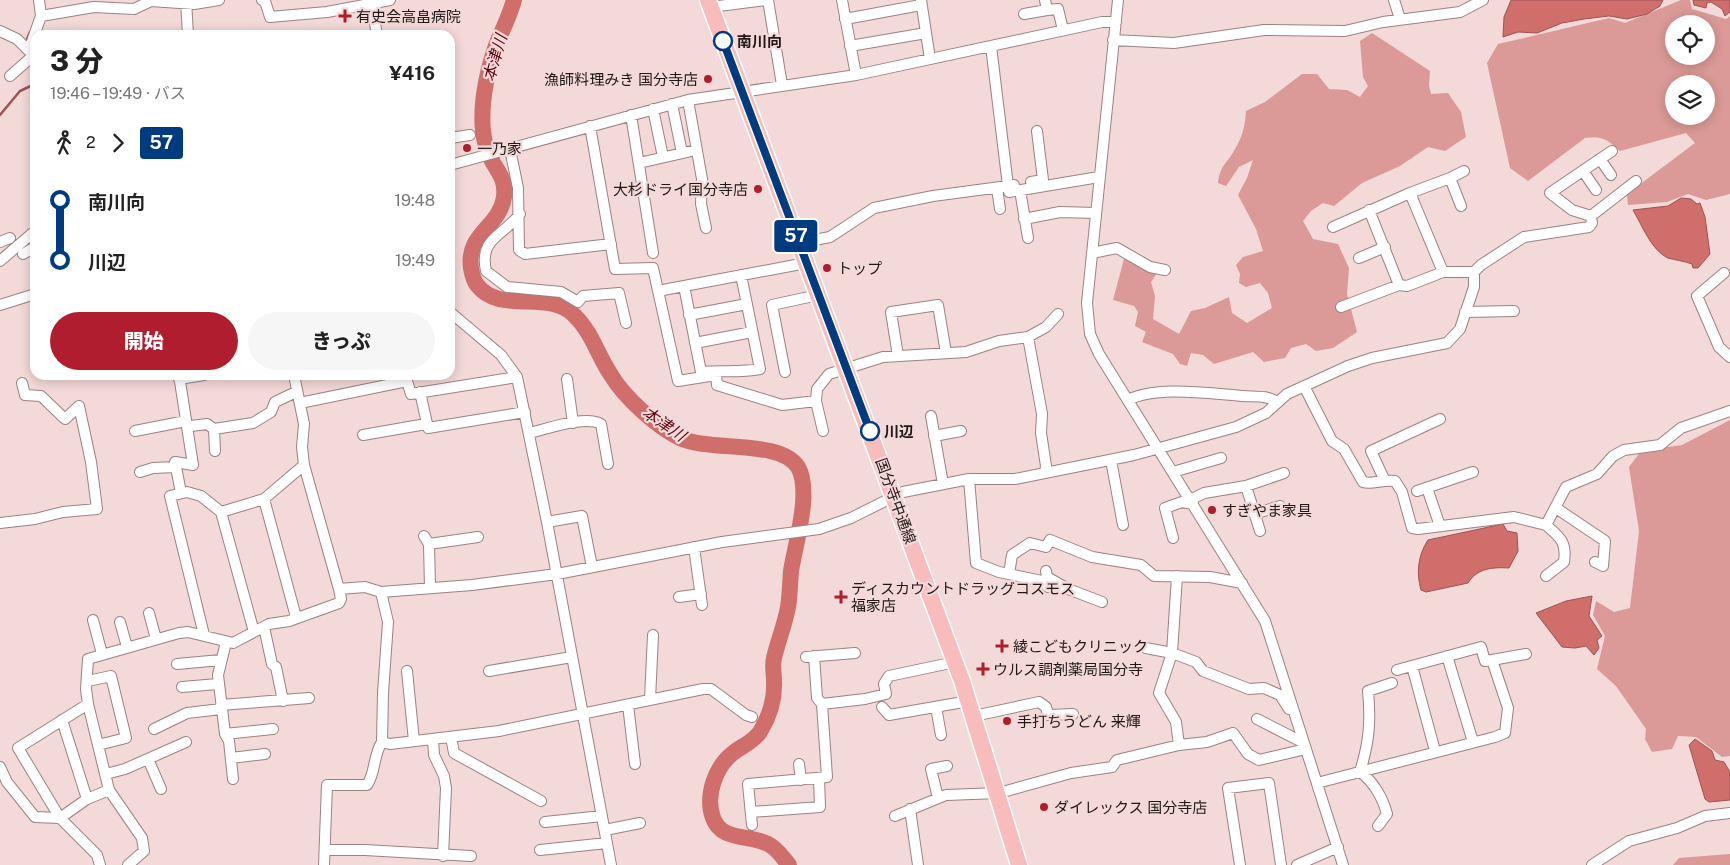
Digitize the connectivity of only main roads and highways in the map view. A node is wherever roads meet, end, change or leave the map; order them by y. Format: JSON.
{"nodes":[{"id":1,"x":710,"y":4,"type":"edge"},
{"id":2,"x":1019,"y":865,"type":"edge"}],
"edges":[{"from":1,"to":2,"type":"main road","name":"国分寺中通線"}]}
